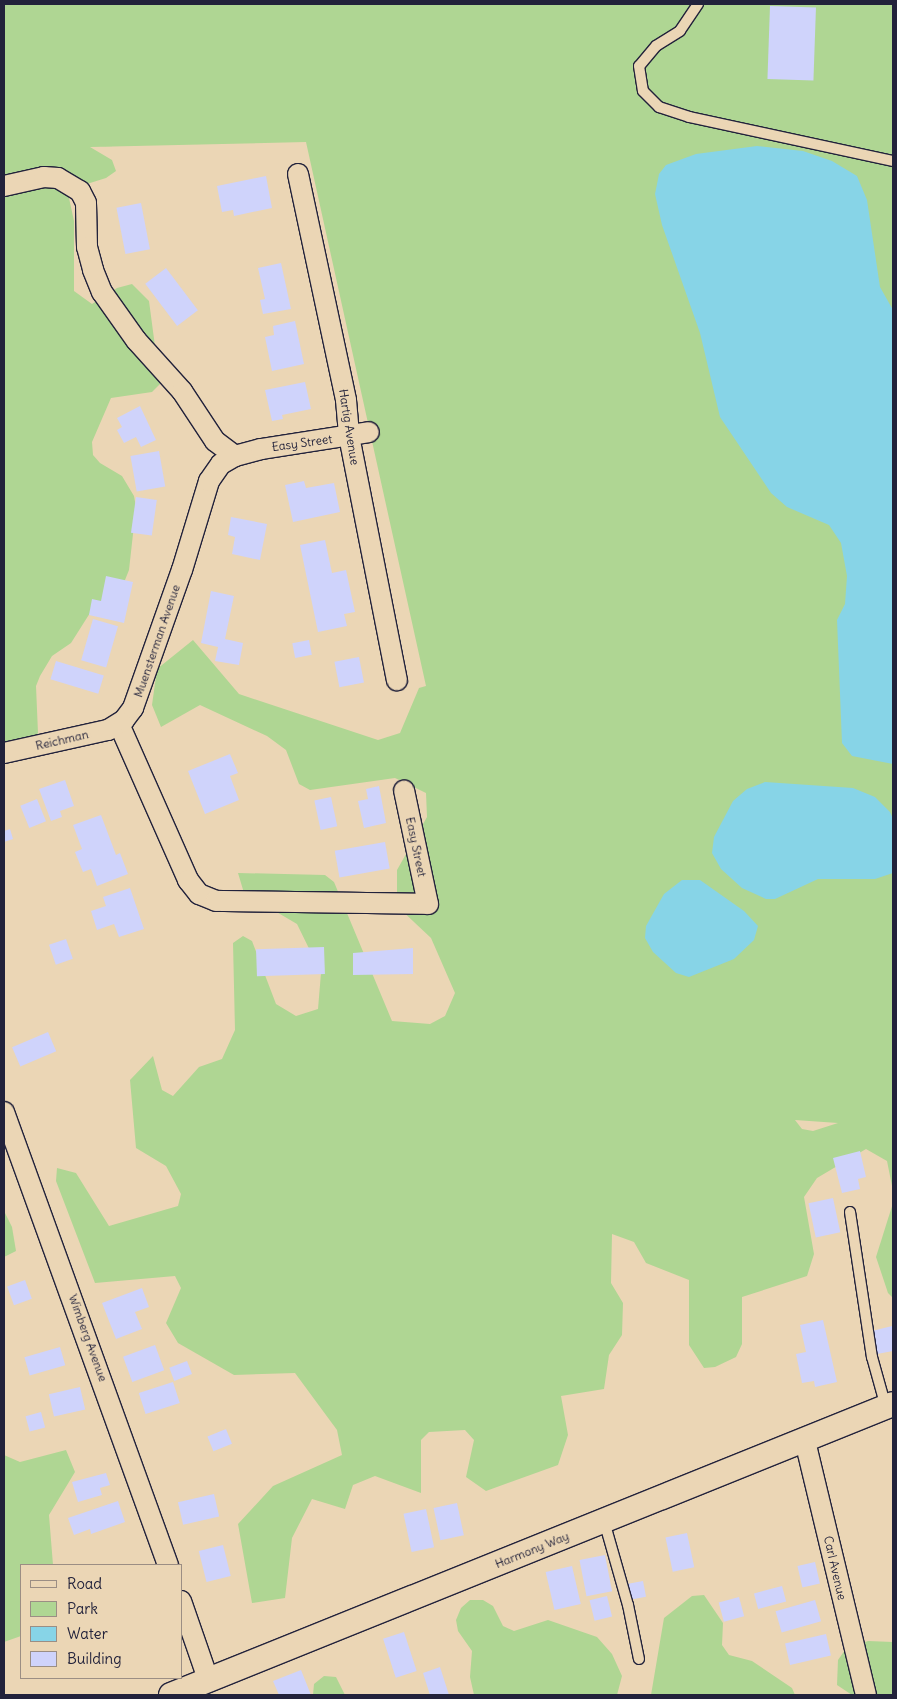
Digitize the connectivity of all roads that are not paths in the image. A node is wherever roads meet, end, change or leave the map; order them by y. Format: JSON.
{"nodes":[{"id":1,"x":698,"y":4,"type":"edge"},
{"id":2,"x":893,"y":161,"type":"edge"},
{"id":3,"x":298,"y":174,"type":"dead end"},
{"id":4,"x":4,"y":186,"type":"edge"},
{"id":5,"x":369,"y":432,"type":"dead end"},
{"id":6,"x":349,"y":436,"type":"junction"},
{"id":7,"x":235,"y":456,"type":"junction"},
{"id":8,"x":397,"y":680,"type":"dead end"},
{"id":9,"x":120,"y":724,"type":"junction"},
{"id":10,"x":4,"y":753,"type":"edge"},
{"id":11,"x":404,"y":790,"type":"dead end"},
{"id":12,"x":4,"y":1112,"type":"edge"},
{"id":13,"x":12,"y":1156,"type":"edge"},
{"id":14,"x":850,"y":1212,"type":"dead end"},
{"id":15,"x":890,"y":1405,"type":"edge"},
{"id":16,"x":805,"y":1441,"type":"junction"},
{"id":17,"x":604,"y":1521,"type":"junction"},
{"id":18,"x":168,"y":1564,"type":"edge"},
{"id":19,"x":182,"y":1604,"type":"edge"},
{"id":20,"x":639,"y":1659,"type":"dead end"},
{"id":21,"x":208,"y":1679,"type":"junction"},
{"id":22,"x":171,"y":1695,"type":"edge"},
{"id":23,"x":866,"y":1695,"type":"edge"}],
"edges":[{"from":1,"to":2,"type":"lane"},
{"from":3,"to":6,"type":"street","name":"Hartig Avenue"},
{"from":4,"to":7,"type":"street"},
{"from":5,"to":6,"type":"street","name":"Easy Street"},
{"from":6,"to":7,"type":"street","name":"Easy Street"},
{"from":6,"to":8,"type":"street","name":"Hartig Avenue"},
{"from":7,"to":9,"type":"street","name":"Muensterman Avenue"},
{"from":9,"to":10,"type":"street","name":"Reichman"},
{"from":9,"to":11,"type":"street","name":"Easy Street"},
{"from":12,"to":13,"type":"street","name":"Wimberg Avenue"},
{"from":13,"to":18,"type":"street","name":"Wimberg Avenue"},
{"from":14,"to":15,"type":"lane"},
{"from":15,"to":16,"type":"street","name":"Harmony Way"},
{"from":16,"to":17,"type":"street","name":"Harmony Way"},
{"from":16,"to":23,"type":"street","name":"Carl Avenue"},
{"from":17,"to":20,"type":"lane"},
{"from":17,"to":21,"type":"street","name":"Harmony Way"},
{"from":19,"to":21,"type":"street"},
{"from":21,"to":22,"type":"street","name":"Harmony Way"}]}
